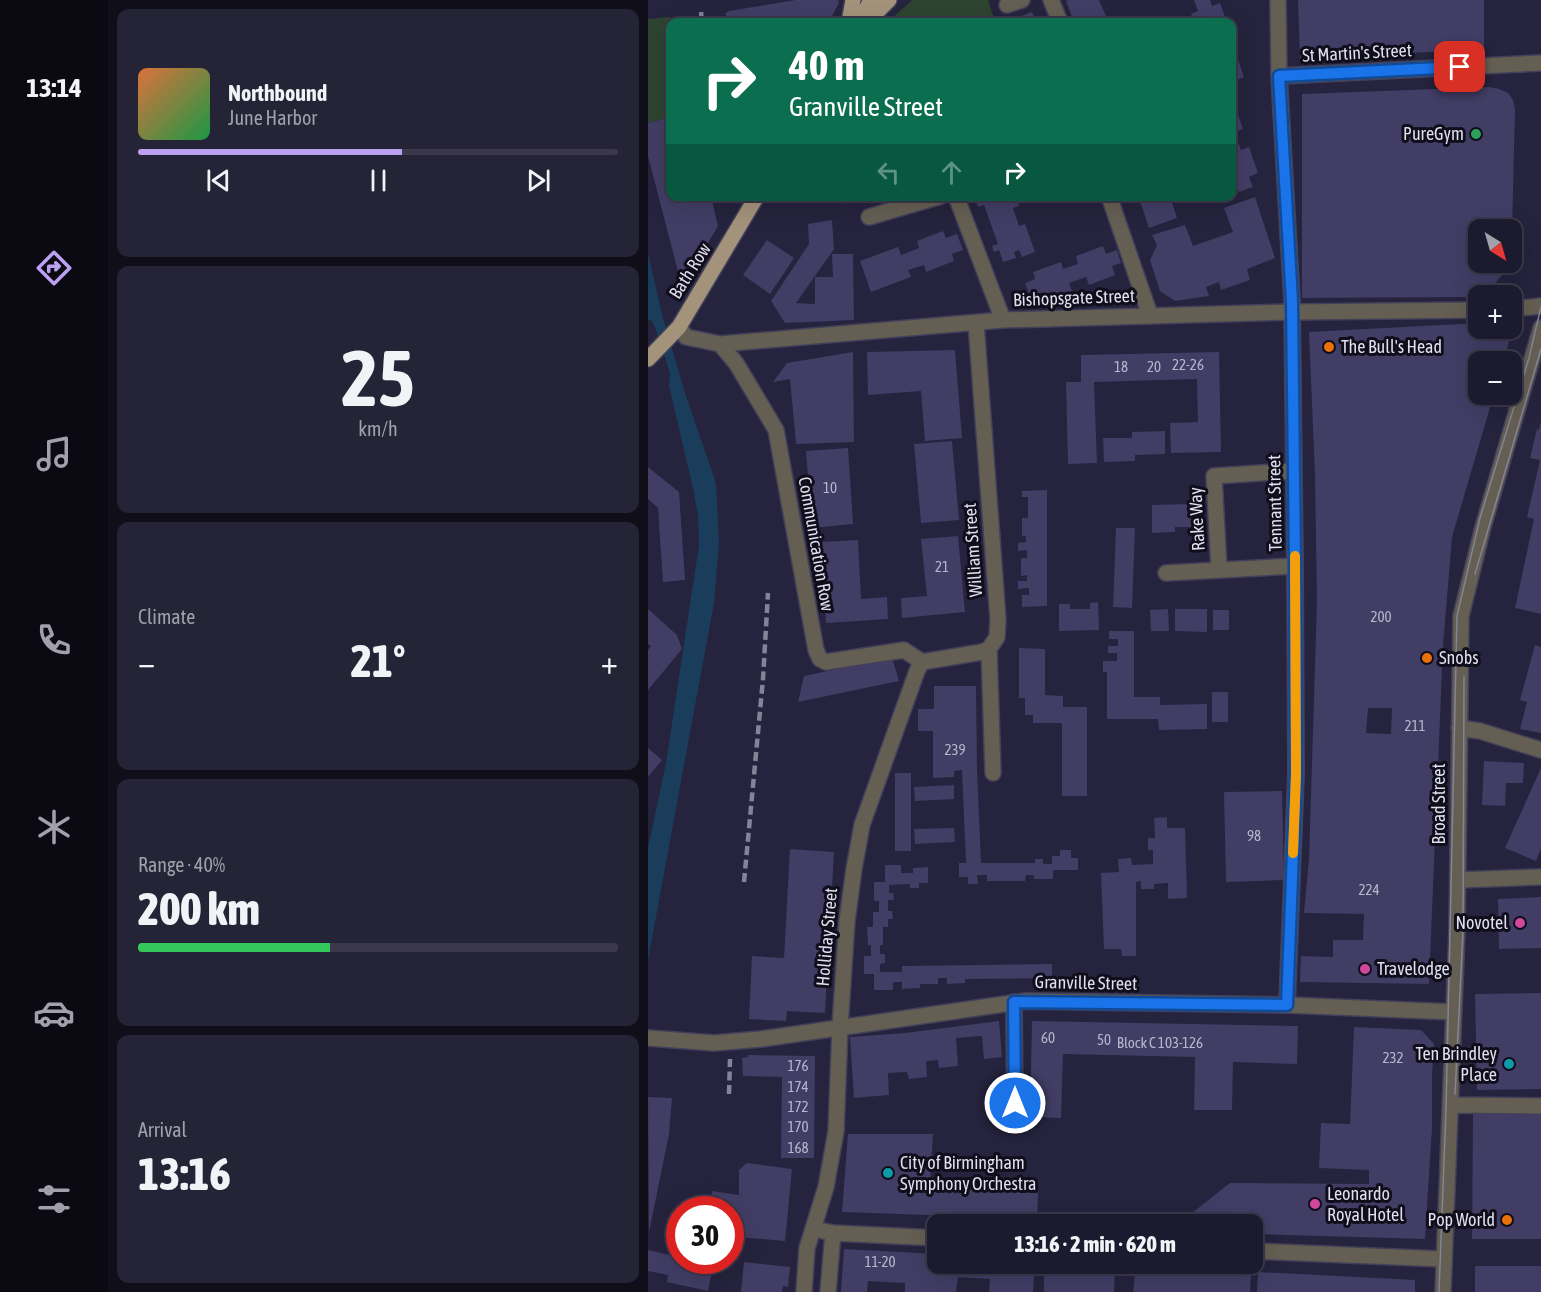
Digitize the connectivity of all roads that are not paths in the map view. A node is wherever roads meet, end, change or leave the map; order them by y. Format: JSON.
{"nodes":[{"id":1,"x":853,"y":0,"type":"edge"},
{"id":2,"x":871,"y":0,"type":"edge"},
{"id":3,"x":889,"y":0,"type":"edge"},
{"id":4,"x":1051,"y":0,"type":"edge"},
{"id":5,"x":1278,"y":0,"type":"edge"},
{"id":6,"x":850,"y":18,"type":"edge"},
{"id":7,"x":861,"y":18,"type":"edge"},
{"id":8,"x":871,"y":18,"type":"edge"},
{"id":9,"x":1058,"y":18,"type":"edge"},
{"id":10,"x":1541,"y":63,"type":"edge"},
{"id":11,"x":1279,"y":76,"type":"junction"},
{"id":12,"x":754,"y":201,"type":"edge"},
{"id":13,"x":924,"y":201,"type":"edge"},
{"id":14,"x":958,"y":201,"type":"edge"},
{"id":15,"x":1111,"y":201,"type":"edge"},
{"id":16,"x":869,"y":217,"type":"dead end"},
{"id":17,"x":1541,"y":306,"type":"edge"},
{"id":18,"x":1522,"y":308,"type":"edge"},
{"id":19,"x":1468,"y":310,"type":"edge"},
{"id":20,"x":1291,"y":312,"type":"junction"},
{"id":21,"x":1150,"y":315,"type":"junction"},
{"id":22,"x":1003,"y":320,"type":"junction"},
{"id":23,"x":976,"y":322,"type":"junction"},
{"id":24,"x":1541,"y":328,"type":"edge"},
{"id":25,"x":676,"y":330,"type":"junction"},
{"id":26,"x":720,"y":344,"type":"junction"},
{"id":27,"x":648,"y":359,"type":"edge"},
{"id":28,"x":1293,"y":471,"type":"junction"},
{"id":29,"x":1295,"y":566,"type":"junction"},
{"id":30,"x":1219,"y":569,"type":"junction"},
{"id":31,"x":1166,"y":573,"type":"dead end"},
{"id":32,"x":989,"y":649,"type":"junction"},
{"id":33,"x":922,"y":662,"type":"junction"},
{"id":34,"x":1459,"y":728,"type":"junction"},
{"id":35,"x":1541,"y":750,"type":"edge"},
{"id":36,"x":993,"y":773,"type":"dead end"},
{"id":37,"x":1541,"y":877,"type":"edge"},
{"id":38,"x":1458,"y":880,"type":"junction"},
{"id":39,"x":1014,"y":1002,"type":"junction"},
{"id":40,"x":1287,"y":1005,"type":"junction"},
{"id":41,"x":1454,"y":1012,"type":"junction"},
{"id":42,"x":840,"y":1028,"type":"junction"},
{"id":43,"x":648,"y":1038,"type":"edge"},
{"id":44,"x":1451,"y":1105,"type":"junction"},
{"id":45,"x":1541,"y":1106,"type":"edge"},
{"id":46,"x":1015,"y":1123,"type":"dead end"},
{"id":47,"x":814,"y":1229,"type":"junction"},
{"id":48,"x":833,"y":1233,"type":"junction"},
{"id":49,"x":927,"y":1237,"type":"edge"},
{"id":50,"x":1263,"y":1251,"type":"edge"},
{"id":51,"x":1443,"y":1259,"type":"junction"},
{"id":52,"x":804,"y":1292,"type":"edge"},
{"id":53,"x":828,"y":1292,"type":"edge"},
{"id":54,"x":1443,"y":1292,"type":"edge"}],
"edges":[{"from":1,"to":6,"type":"main road"},
{"from":2,"to":7,"type":"main road"},
{"from":3,"to":8,"type":"main road"},
{"from":4,"to":9,"type":"street"},
{"from":5,"to":11,"type":"street","name":"Tennant Street"},
{"from":10,"to":11,"type":"street","name":"St Martin's Street"},
{"from":11,"to":20,"type":"street","name":"Tennant Street"},
{"from":12,"to":25,"type":"main road","name":"Bath Row"},
{"from":13,"to":16,"type":"street"},
{"from":14,"to":22,"type":"street"},
{"from":15,"to":21,"type":"street"},
{"from":17,"to":18,"type":"street"},
{"from":19,"to":20,"type":"street","name":"Bishopsgate Street"},
{"from":20,"to":21,"type":"street","name":"Bishopsgate Street"},
{"from":20,"to":28,"type":"street","name":"Tennant Street"},
{"from":21,"to":22,"type":"street","name":"Bishopsgate Street"},
{"from":22,"to":23,"type":"street","name":"Bishopsgate Street"},
{"from":23,"to":26,"type":"street","name":"Bishopsgate Street"},
{"from":23,"to":32,"type":"street","name":"William Street"},
{"from":24,"to":34,"type":"street","name":"Broad Street"},
{"from":25,"to":26,"type":"street","name":"Bishopsgate Street"},
{"from":25,"to":27,"type":"main road","name":"Bath Row"},
{"from":26,"to":33,"type":"street","name":"Communication Row"},
{"from":28,"to":29,"type":"street","name":"Tennant Street"},
{"from":28,"to":30,"type":"street","name":"Rake Way"},
{"from":29,"to":30,"type":"street"},
{"from":29,"to":40,"type":"street","name":"Tennant Street"},
{"from":30,"to":31,"type":"street"},
{"from":32,"to":33,"type":"street"},
{"from":32,"to":36,"type":"street","name":"William Street"},
{"from":33,"to":42,"type":"street","name":"Holliday Street"},
{"from":34,"to":35,"type":"street"},
{"from":34,"to":38,"type":"street","name":"Broad Street"},
{"from":37,"to":38,"type":"street"},
{"from":38,"to":41,"type":"street","name":"Broad Street"},
{"from":39,"to":40,"type":"street","name":"Granville Street"},
{"from":39,"to":42,"type":"street","name":"Granville Street"},
{"from":39,"to":46,"type":"street"},
{"from":40,"to":41,"type":"street","name":"Granville Street"},
{"from":41,"to":44,"type":"street","name":"Broad Street"},
{"from":42,"to":43,"type":"street","name":"Granville Street"},
{"from":42,"to":47,"type":"street","name":"Holliday Street"},
{"from":44,"to":45,"type":"street"},
{"from":44,"to":51,"type":"street","name":"Broad Street"},
{"from":47,"to":48,"type":"street"},
{"from":47,"to":52,"type":"street","name":"Holliday Street"},
{"from":48,"to":49,"type":"street"},
{"from":48,"to":53,"type":"street"},
{"from":50,"to":51,"type":"street"},
{"from":51,"to":54,"type":"street","name":"Broad Street"}]}
